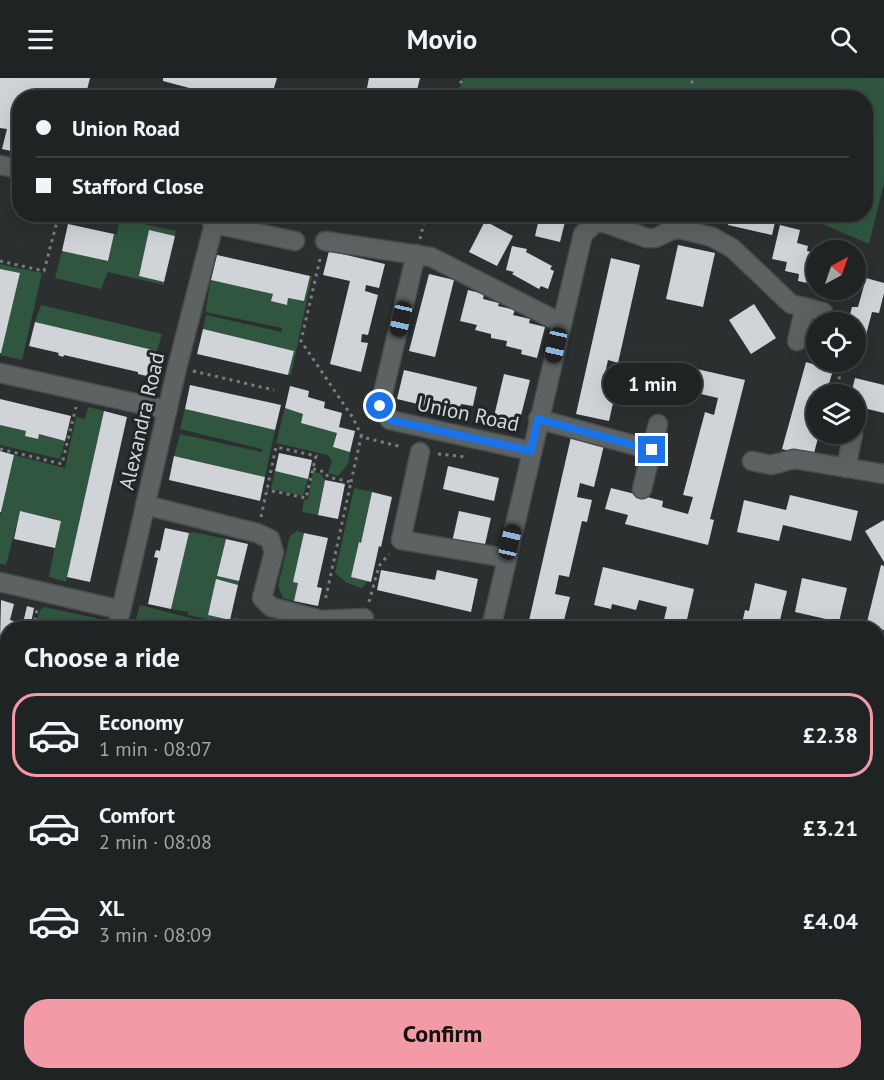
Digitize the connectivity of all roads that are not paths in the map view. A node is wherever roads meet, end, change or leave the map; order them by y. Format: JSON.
{"nodes":[{"id":1,"x":211,"y":222,"type":"edge"},
{"id":2,"x":219,"y":222,"type":"edge"},
{"id":3,"x":325,"y":241,"type":"dead end"},
{"id":4,"x":295,"y":242,"type":"dead end"},
{"id":5,"x":416,"y":254,"type":"junction"},
{"id":6,"x":805,"y":307,"type":"junction"},
{"id":7,"x":823,"y":312,"type":"dead end"},
{"id":8,"x":561,"y":323,"type":"junction"},
{"id":9,"x":796,"y":340,"type":"dead end"},
{"id":10,"x":0,"y":373,"type":"edge"},
{"id":11,"x":167,"y":410,"type":"junction"},
{"id":12,"x":538,"y":419,"type":"junction"},
{"id":13,"x":658,"y":424,"type":"dead end"},
{"id":14,"x":852,"y":444,"type":"edge"},
{"id":15,"x":652,"y":450,"type":"junction"},
{"id":16,"x":531,"y":451,"type":"junction"},
{"id":17,"x":420,"y":452,"type":"dead end"},
{"id":18,"x":752,"y":460,"type":"dead end"},
{"id":19,"x":846,"y":468,"type":"junction"},
{"id":20,"x":884,"y":474,"type":"edge"},
{"id":21,"x":642,"y":489,"type":"dead end"},
{"id":22,"x":145,"y":506,"type":"junction"},
{"id":23,"x":506,"y":558,"type":"junction"},
{"id":24,"x":0,"y":582,"type":"edge"},
{"id":25,"x":121,"y":610,"type":"junction"},
{"id":26,"x":364,"y":618,"type":"road end"},
{"id":27,"x":119,"y":621,"type":"edge"},
{"id":28,"x":492,"y":621,"type":"edge"}],
"edges":[{"from":1,"to":11,"type":"street","name":"Alexandra Road"},
{"from":2,"to":4,"type":"street","name":"Alexandra Road"},
{"from":3,"to":5,"type":"street"},
{"from":5,"to":8,"type":"street"},
{"from":5,"to":16,"type":"street","name":"Union Road"},
{"from":6,"to":7,"type":"street"},
{"from":6,"to":8,"type":"street"},
{"from":6,"to":9,"type":"street"},
{"from":8,"to":12,"type":"street"},
{"from":10,"to":11,"type":"street"},
{"from":11,"to":22,"type":"street","name":"Alexandra Road"},
{"from":12,"to":15,"type":"street"},
{"from":12,"to":16,"type":"street"},
{"from":13,"to":15,"type":"street"},
{"from":14,"to":19,"type":"street"},
{"from":15,"to":21,"type":"street"},
{"from":16,"to":23,"type":"street"},
{"from":17,"to":23,"type":"street"},
{"from":18,"to":19,"type":"street"},
{"from":19,"to":20,"type":"street"},
{"from":22,"to":25,"type":"street","name":"Alexandra Road"},
{"from":22,"to":26,"type":"street"},
{"from":23,"to":28,"type":"street"},
{"from":24,"to":25,"type":"street"},
{"from":25,"to":27,"type":"street","name":"Alexandra Road"}]}
